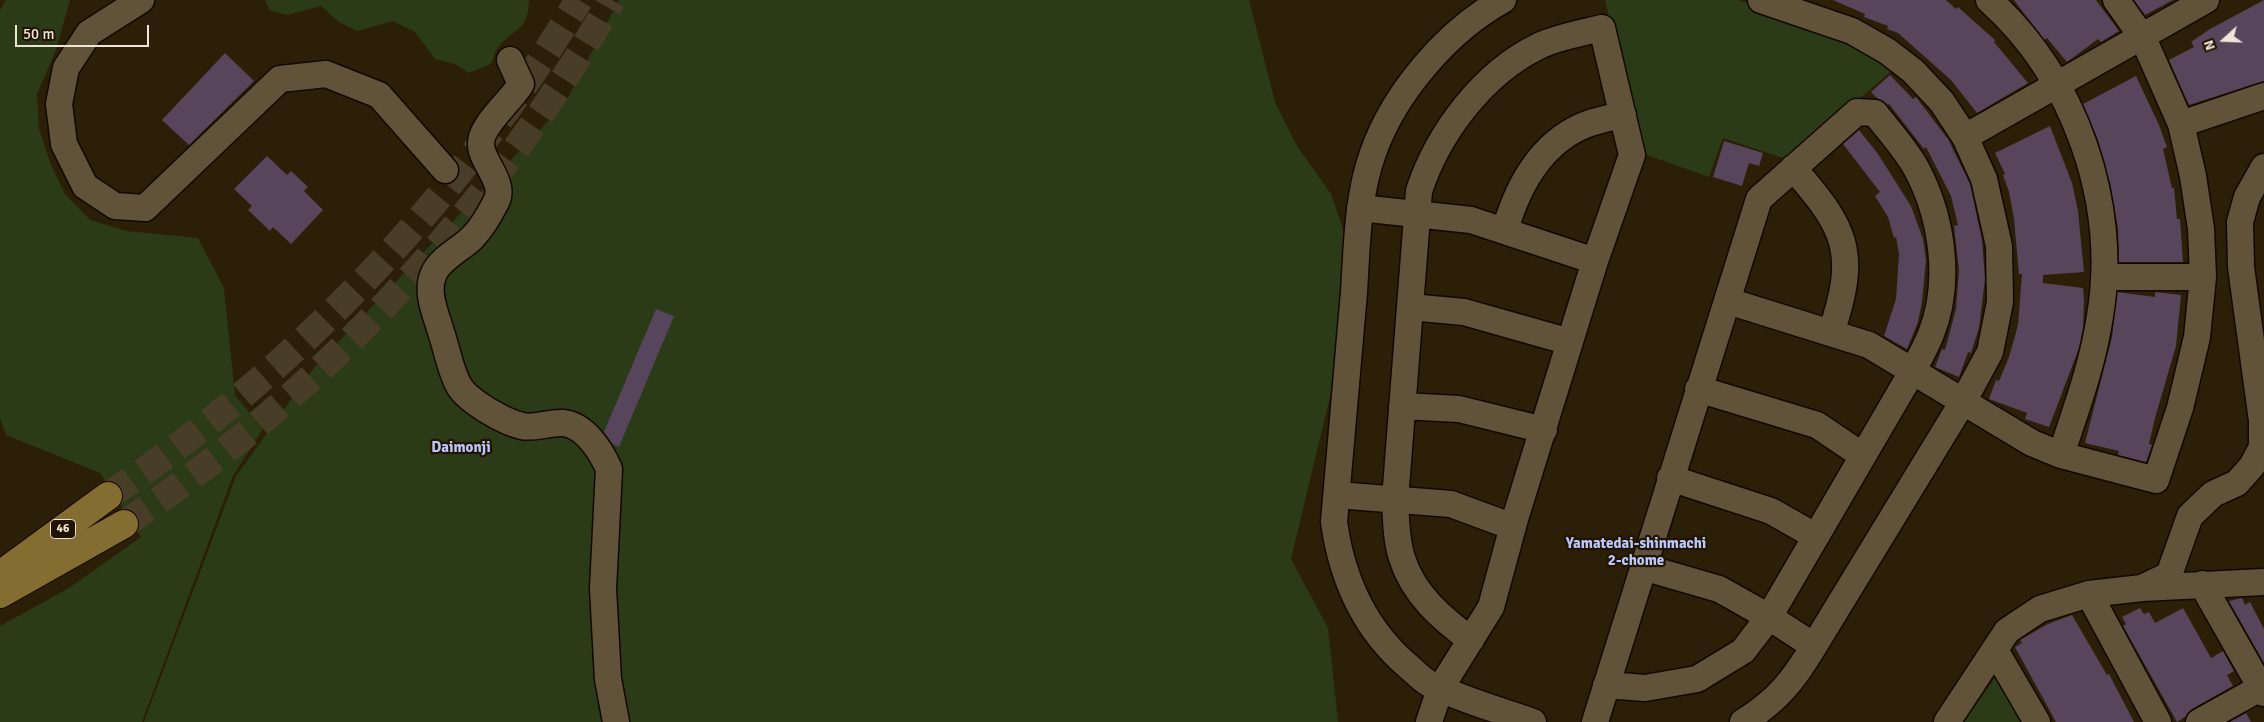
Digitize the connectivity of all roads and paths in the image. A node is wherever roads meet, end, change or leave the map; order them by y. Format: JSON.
{"nodes":[{"id":1,"x":141,"y":0,"type":"edge"},
{"id":2,"x":1503,"y":0,"type":"edge"},
{"id":3,"x":1760,"y":0,"type":"edge"},
{"id":4,"x":1989,"y":0,"type":"edge"},
{"id":5,"x":2116,"y":0,"type":"edge"},
{"id":6,"x":2206,"y":0,"type":"edge"},
{"id":7,"x":2142,"y":38,"type":"junction"},
{"id":8,"x":510,"y":60,"type":"dead end"},
{"id":9,"x":2058,"y":85,"type":"junction"},
{"id":10,"x":2264,"y":96,"type":"edge"},
{"id":11,"x":1623,"y":115,"type":"junction"},
{"id":12,"x":2181,"y":124,"type":"junction"},
{"id":13,"x":1966,"y":137,"type":"junction"},
{"id":14,"x":2264,"y":167,"type":"edge"},
{"id":15,"x":1793,"y":168,"type":"junction"},
{"id":16,"x":445,"y":170,"type":"dead end"},
{"id":17,"x":1360,"y":208,"type":"junction"},
{"id":18,"x":1417,"y":214,"type":"junction"},
{"id":19,"x":1505,"y":230,"type":"junction"},
{"id":20,"x":1595,"y":261,"type":"junction"},
{"id":21,"x":2104,"y":277,"type":"junction"},
{"id":22,"x":2203,"y":277,"type":"junction"},
{"id":23,"x":1728,"y":301,"type":"junction"},
{"id":24,"x":1410,"y":308,"type":"junction"},
{"id":25,"x":1831,"y":333,"type":"junction"},
{"id":26,"x":1570,"y":342,"type":"junction"},
{"id":27,"x":1912,"y":372,"type":"junction"},
{"id":28,"x":1698,"y":389,"type":"junction"},
{"id":29,"x":1964,"y":400,"type":"junction"},
{"id":30,"x":1402,"y":406,"type":"junction"},
{"id":31,"x":1544,"y":430,"type":"junction"},
{"id":32,"x":2061,"y":455,"type":"junction"},
{"id":33,"x":1863,"y":456,"type":"junction"},
{"id":34,"x":1670,"y":478,"type":"junction"},
{"id":35,"x":1337,"y":494,"type":"junction"},
{"id":36,"x":108,"y":496,"type":"tunnel mouth"},
{"id":37,"x":1395,"y":500,"type":"junction"},
{"id":38,"x":124,"y":524,"type":"tunnel mouth"},
{"id":39,"x":1513,"y":526,"type":"junction"},
{"id":40,"x":1815,"y":536,"type":"junction"},
{"id":41,"x":1644,"y":566,"type":"junction"},
{"id":42,"x":16,"y":572,"type":"edge"},
{"id":43,"x":2264,"y":582,"type":"edge"},
{"id":44,"x":2202,"y":584,"type":"junction"},
{"id":45,"x":2142,"y":588,"type":"junction"},
{"id":46,"x":0,"y":594,"type":"edge"},
{"id":47,"x":2089,"y":594,"type":"junction"},
{"id":48,"x":1769,"y":617,"type":"junction"},
{"id":49,"x":1471,"y":640,"type":"junction"},
{"id":50,"x":1814,"y":646,"type":"junction"},
{"id":51,"x":1995,"y":650,"type":"junction"},
{"id":52,"x":1606,"y":685,"type":"junction"},
{"id":53,"x":1440,"y":689,"type":"junction"},
{"id":54,"x":2263,"y":689,"type":"edge"},
{"id":55,"x":616,"y":722,"type":"edge"},
{"id":56,"x":1429,"y":722,"type":"edge"},
{"id":57,"x":1533,"y":722,"type":"edge"},
{"id":58,"x":1595,"y":722,"type":"edge"},
{"id":59,"x":1743,"y":722,"type":"edge"},
{"id":60,"x":1948,"y":722,"type":"edge"},
{"id":61,"x":2037,"y":722,"type":"edge"},
{"id":62,"x":2158,"y":722,"type":"edge"},
{"id":63,"x":2199,"y":722,"type":"edge"}],
"edges":[{"from":1,"to":16,"type":"street"},
{"from":2,"to":17,"type":"street"},
{"from":3,"to":13,"type":"street"},
{"from":4,"to":9,"type":"street"},
{"from":5,"to":7,"type":"street"},
{"from":6,"to":7,"type":"street"},
{"from":7,"to":9,"type":"street"},
{"from":7,"to":12,"type":"street"},
{"from":8,"to":55,"type":"street"},
{"from":9,"to":13,"type":"street"},
{"from":9,"to":21,"type":"street"},
{"from":10,"to":12,"type":"street"},
{"from":11,"to":18,"type":"street"},
{"from":11,"to":19,"type":"street"},
{"from":11,"to":20,"type":"street"},
{"from":12,"to":22,"type":"street"},
{"from":13,"to":29,"type":"street"},
{"from":14,"to":45,"type":"street"},
{"from":15,"to":23,"type":"street"},
{"from":15,"to":25,"type":"street"},
{"from":15,"to":27,"type":"street"},
{"from":17,"to":18,"type":"street"},
{"from":17,"to":35,"type":"street"},
{"from":18,"to":19,"type":"street"},
{"from":18,"to":24,"type":"street"},
{"from":19,"to":20,"type":"street"},
{"from":20,"to":26,"type":"street"},
{"from":21,"to":22,"type":"street"},
{"from":21,"to":32,"type":"street"},
{"from":22,"to":32,"type":"street"},
{"from":23,"to":25,"type":"street"},
{"from":23,"to":28,"type":"street"},
{"from":24,"to":26,"type":"street"},
{"from":24,"to":30,"type":"street"},
{"from":25,"to":27,"type":"street"},
{"from":26,"to":31,"type":"street"},
{"from":27,"to":29,"type":"street"},
{"from":27,"to":33,"type":"street"},
{"from":28,"to":33,"type":"street"},
{"from":28,"to":34,"type":"street"},
{"from":29,"to":32,"type":"street"},
{"from":29,"to":50,"type":"street"},
{"from":30,"to":31,"type":"street"},
{"from":30,"to":37,"type":"street"},
{"from":31,"to":39,"type":"street"},
{"from":33,"to":40,"type":"street"},
{"from":34,"to":40,"type":"street"},
{"from":34,"to":41,"type":"street"},
{"from":35,"to":37,"type":"street"},
{"from":35,"to":53,"type":"street"},
{"from":36,"to":42,"type":"main road","number":"46"},
{"from":37,"to":39,"type":"street"},
{"from":37,"to":49,"type":"street"},
{"from":38,"to":42,"type":"main road","number":"46"},
{"from":39,"to":49,"type":"street"},
{"from":40,"to":48,"type":"street"},
{"from":41,"to":48,"type":"street"},
{"from":41,"to":52,"type":"street"},
{"from":42,"to":46,"type":"main road","number":"46"},
{"from":43,"to":44,"type":"street"},
{"from":44,"to":45,"type":"street"},
{"from":44,"to":54,"type":"street"},
{"from":45,"to":47,"type":"street"},
{"from":47,"to":51,"type":"street"},
{"from":47,"to":62,"type":"street"},
{"from":48,"to":50,"type":"street"},
{"from":48,"to":52,"type":"street"},
{"from":49,"to":53,"type":"street"},
{"from":50,"to":59,"type":"street"},
{"from":51,"to":60,"type":"street"},
{"from":51,"to":61,"type":"street"},
{"from":52,"to":58,"type":"street"},
{"from":53,"to":56,"type":"street"},
{"from":53,"to":57,"type":"street"},
{"from":54,"to":63,"type":"street"}]}
